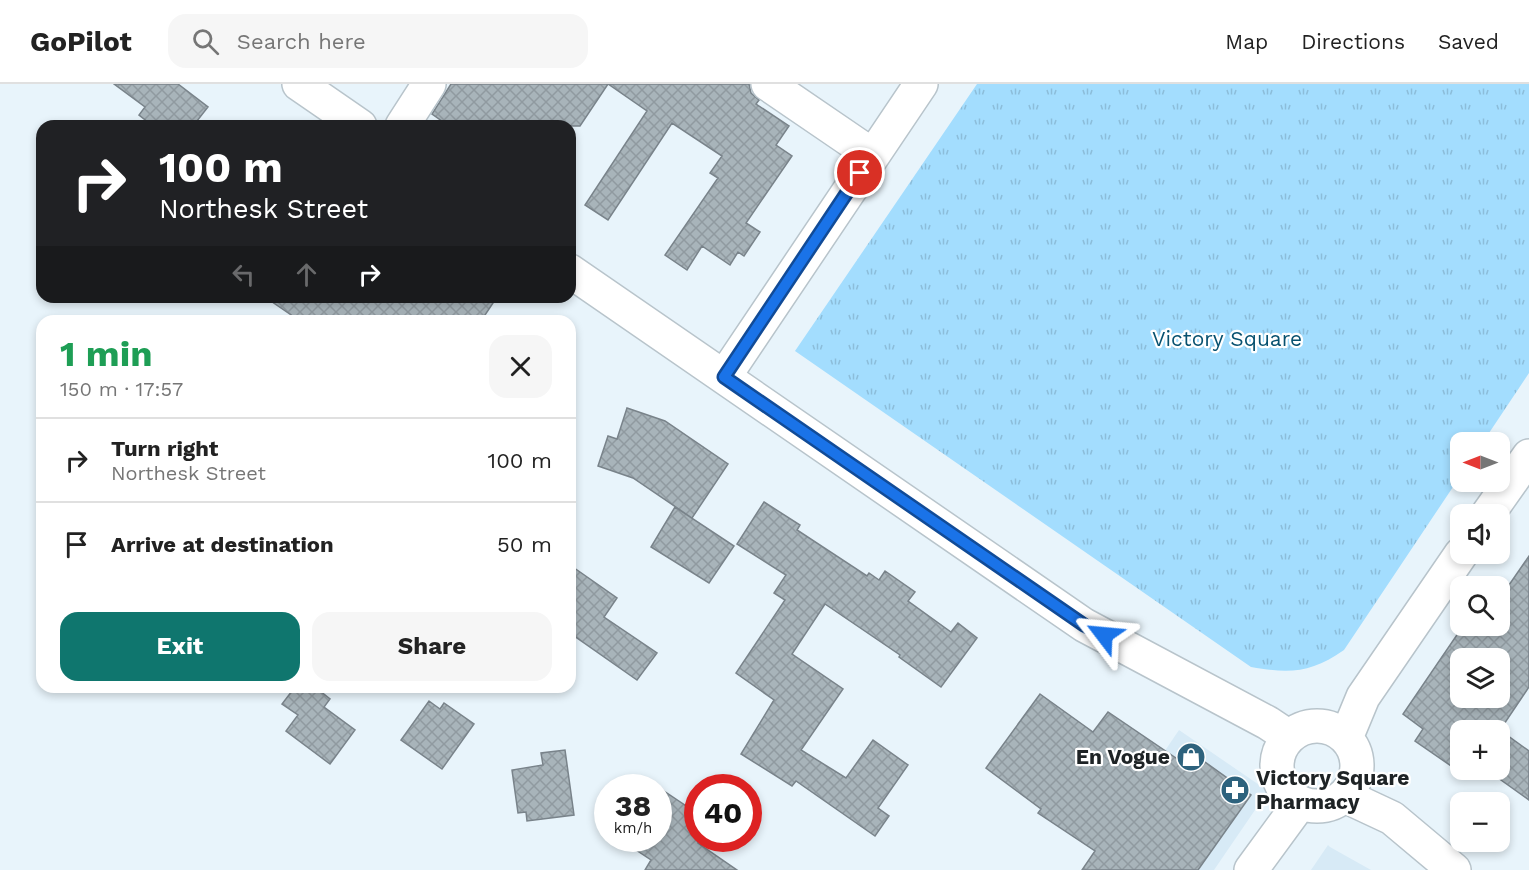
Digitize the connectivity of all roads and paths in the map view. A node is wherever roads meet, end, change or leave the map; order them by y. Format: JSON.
{"nodes":[{"id":1,"x":299,"y":84,"type":"edge"},
{"id":2,"x":429,"y":84,"type":"edge"},
{"id":3,"x":768,"y":84,"type":"edge"},
{"id":4,"x":921,"y":84,"type":"edge"},
{"id":5,"x":351,"y":120,"type":"edge"},
{"id":6,"x":406,"y":120,"type":"edge"},
{"id":7,"x":872,"y":155,"type":"junction"},
{"id":8,"x":576,"y":275,"type":"edge"},
{"id":9,"x":724,"y":377,"type":"junction"},
{"id":10,"x":1529,"y":456,"type":"edge"},
{"id":11,"x":1495,"y":504,"type":"edge"},
{"id":12,"x":1454,"y":564,"type":"edge"},
{"id":13,"x":1289,"y":737,"type":"junction"},
{"id":14,"x":1346,"y":738,"type":"junction"},
{"id":15,"x":1345,"y":796,"type":"junction"},
{"id":16,"x":1300,"y":802,"type":"junction"},
{"id":17,"x":1251,"y":870,"type":"edge"},
{"id":18,"x":1454,"y":870,"type":"edge"}],
"edges":[{"from":1,"to":5,"type":"street"},
{"from":2,"to":6,"type":"street"},
{"from":3,"to":7,"type":"street"},
{"from":4,"to":7,"type":"street"},
{"from":7,"to":9,"type":"street"},
{"from":8,"to":9,"type":"street"},
{"from":9,"to":13,"type":"street"},
{"from":10,"to":11,"type":"street"},
{"from":12,"to":14,"type":"street"},
{"from":13,"to":14,"type":"street"},
{"from":13,"to":16,"type":"street"},
{"from":14,"to":15,"type":"street"},
{"from":15,"to":16,"type":"street"},
{"from":15,"to":18,"type":"street"},
{"from":16,"to":17,"type":"street"}]}
